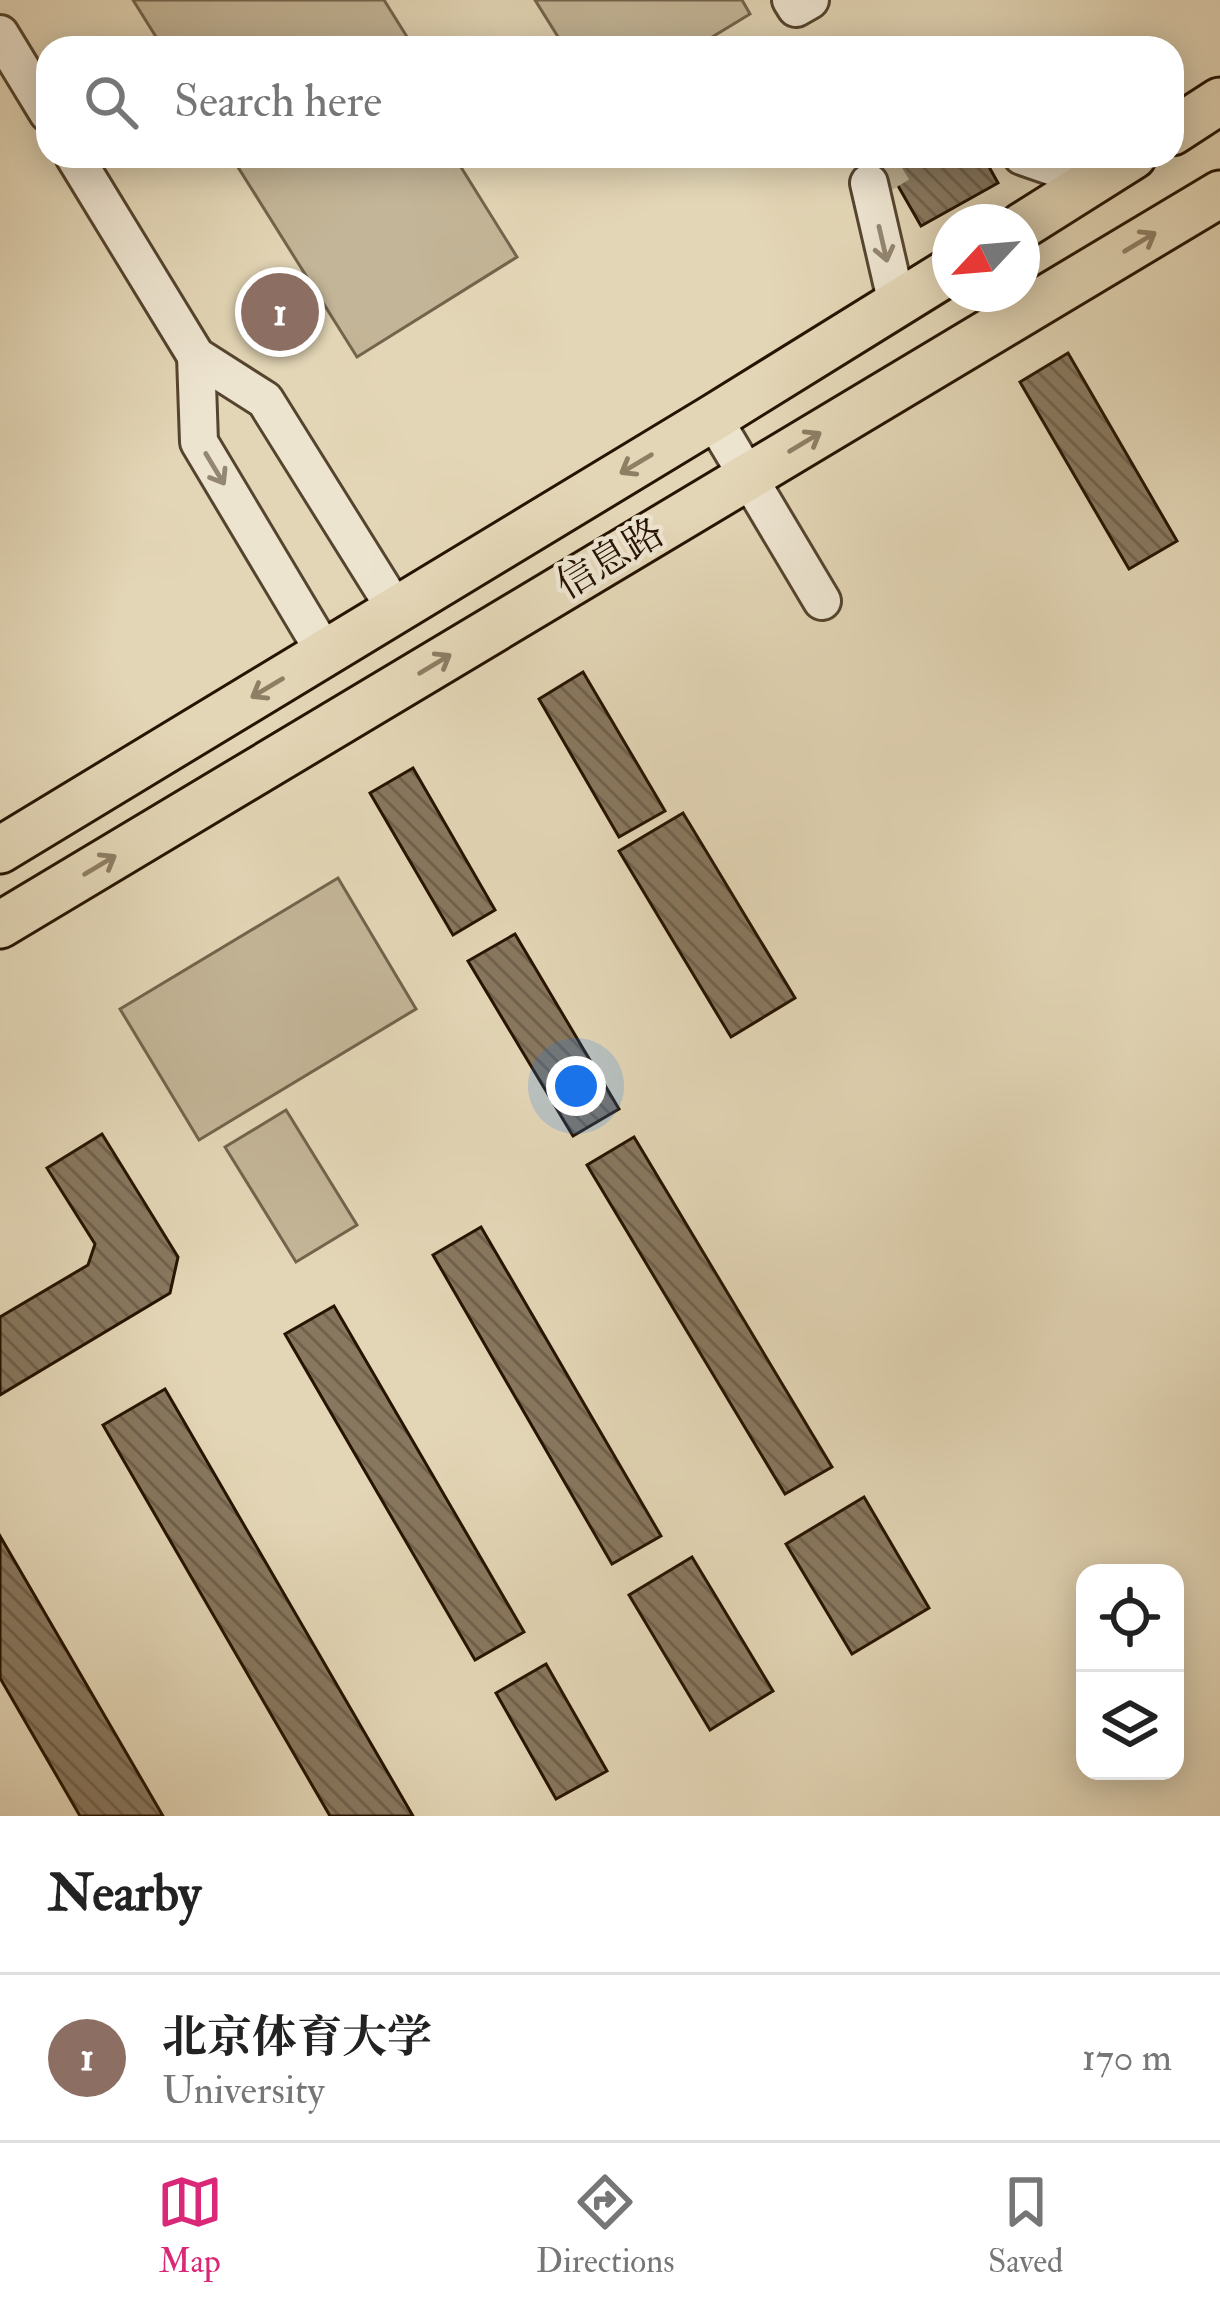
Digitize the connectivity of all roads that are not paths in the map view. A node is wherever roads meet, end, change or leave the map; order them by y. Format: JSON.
{"nodes":[{"id":1,"x":791,"y":0,"type":"edge"},
{"id":2,"x":810,"y":0,"type":"edge"},
{"id":3,"x":0,"y":34,"type":"edge"},
{"id":4,"x":36,"y":93,"type":"edge"},
{"id":5,"x":1220,"y":101,"type":"edge"},
{"id":6,"x":1184,"y":124,"type":"edge"},
{"id":7,"x":81,"y":168,"type":"edge"},
{"id":8,"x":1057,"y":168,"type":"edge"},
{"id":9,"x":1114,"y":168,"type":"edge"},
{"id":10,"x":1094,"y":181,"type":"junction"},
{"id":11,"x":868,"y":184,"type":"dead end"},
{"id":12,"x":1220,"y":194,"type":"edge"},
{"id":13,"x":1040,"y":215,"type":"edge"},
{"id":14,"x":932,"y":282,"type":"edge"},
{"id":15,"x":897,"y":304,"type":"junction"},
{"id":16,"x":196,"y":356,"type":"junction"},
{"id":17,"x":713,"y":418,"type":"junction"},
{"id":18,"x":748,"y":476,"type":"junction"},
{"id":19,"x":823,"y":601,"type":"dead end"},
{"id":20,"x":396,"y":610,"type":"junction"},
{"id":21,"x":325,"y":653,"type":"junction"},
{"id":22,"x":0,"y":850,"type":"edge"},
{"id":23,"x":0,"y":926,"type":"edge"}],
"edges":[{"from":1,"to":2,"type":"lane"},
{"from":3,"to":4,"type":"lane"},
{"from":5,"to":6,"type":"main road"},
{"from":7,"to":16,"type":"lane"},
{"from":8,"to":10,"type":"lane"},
{"from":9,"to":10,"type":"main road"},
{"from":10,"to":13,"type":"main road"},
{"from":11,"to":15,"type":"lane","one_way":true},
{"from":18,"to":12,"type":"main road","name":"信息路","one_way":true},
{"from":14,"to":15,"type":"main road","name":"信息路"},
{"from":15,"to":17,"type":"main road","name":"信息路"},
{"from":16,"to":20,"type":"lane"},
{"from":16,"to":21,"type":"lane","one_way":true},
{"from":17,"to":18,"type":"lane"},
{"from":17,"to":20,"type":"main road","name":"信息路","one_way":true},
{"from":18,"to":19,"type":"lane"},
{"from":23,"to":18,"type":"main road","name":"信息路","one_way":true},
{"from":20,"to":21,"type":"main road","name":"信息路"},
{"from":21,"to":22,"type":"main road","name":"信息路","one_way":true}]}
